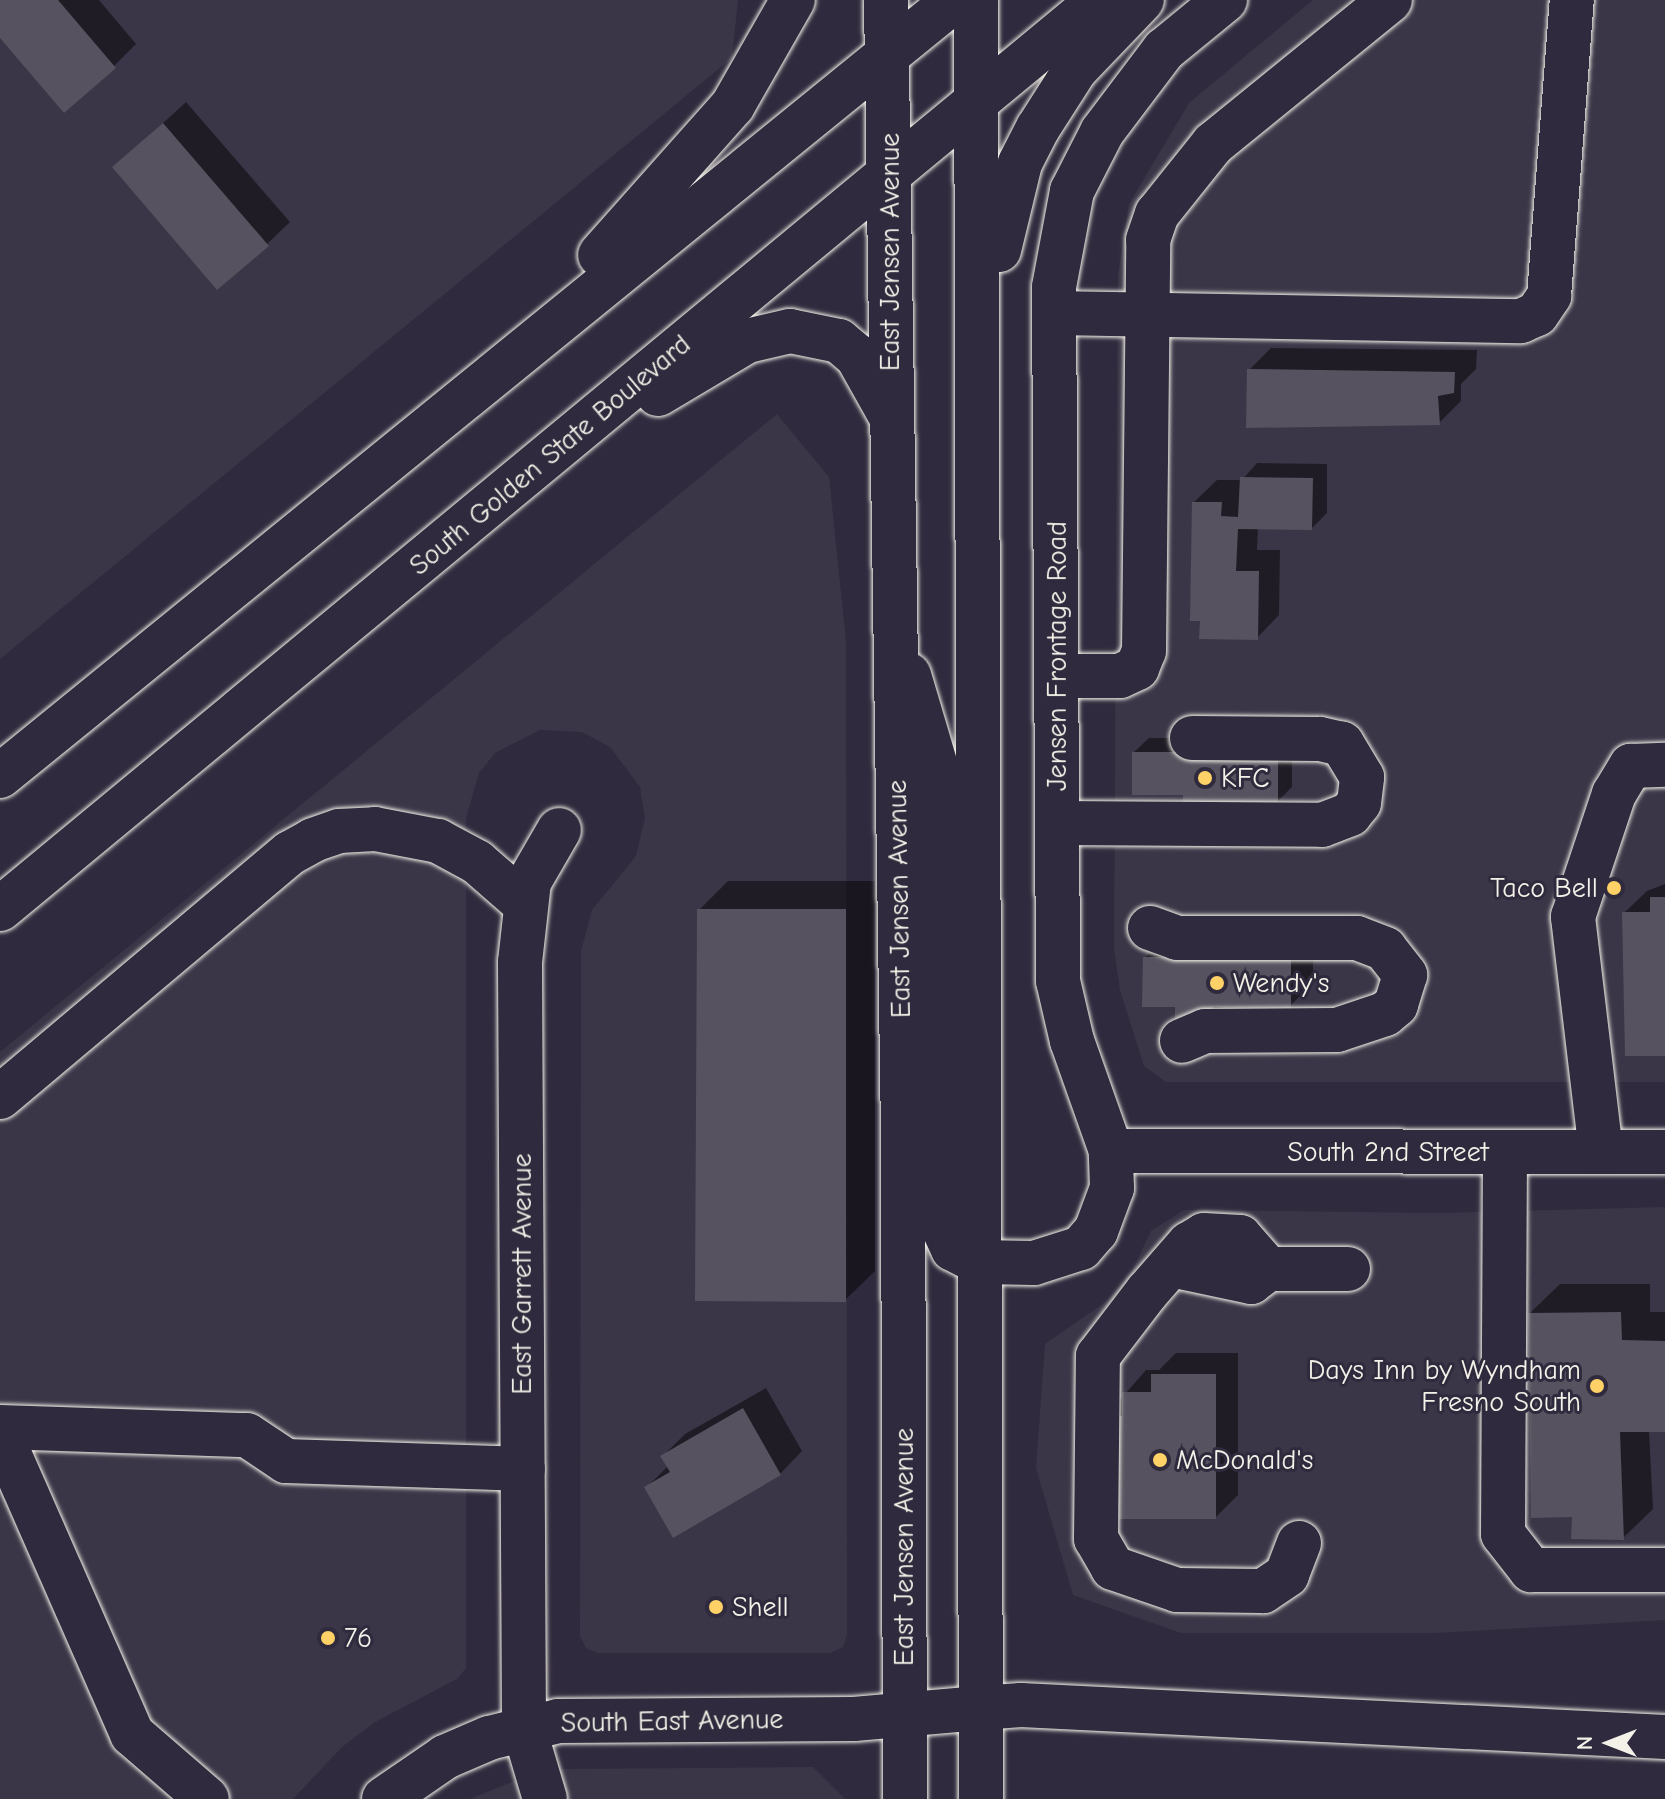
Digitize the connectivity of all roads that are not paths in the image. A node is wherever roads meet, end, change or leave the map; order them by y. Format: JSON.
{"nodes":[{"id":1,"x":793,"y":0,"type":"edge"},
{"id":2,"x":886,"y":0,"type":"edge"},
{"id":3,"x":955,"y":0,"type":"edge"},
{"id":4,"x":976,"y":0,"type":"edge"},
{"id":5,"x":1099,"y":0,"type":"edge"},
{"id":6,"x":1142,"y":0,"type":"edge"},
{"id":7,"x":1225,"y":0,"type":"edge"},
{"id":8,"x":1390,"y":0,"type":"edge"},
{"id":9,"x":1572,"y":0,"type":"edge"},
{"id":10,"x":888,"y":51,"type":"junction"},
{"id":11,"x":979,"y":102,"type":"junction"},
{"id":12,"x":890,"y":174,"type":"junction"},
{"id":13,"x":1054,"y":313,"type":"junction"},
{"id":14,"x":1147,"y":314,"type":"junction"},
{"id":15,"x":482,"y":380,"type":"junction"},
{"id":16,"x":891,"y":418,"type":"junction"},
{"id":17,"x":980,"y":419,"type":"junction"},
{"id":18,"x":532,"y":469,"type":"junction"},
{"id":19,"x":893,"y":623,"type":"junction"},
{"id":20,"x":1057,"y":676,"type":"junction"},
{"id":21,"x":1192,"y":738,"type":"dead end"},
{"id":22,"x":1665,"y":765,"type":"edge"},
{"id":23,"x":0,"y":776,"type":"edge"},
{"id":24,"x":1058,"y":823,"type":"junction"},
{"id":25,"x":559,"y":830,"type":"dead end"},
{"id":26,"x":524,"y":903,"type":"junction"},
{"id":27,"x":0,"y":909,"type":"edge"},
{"id":28,"x":1150,"y":928,"type":"dead end"},
{"id":29,"x":1182,"y":1041,"type":"dead end"},
{"id":30,"x":0,"y":1097,"type":"edge"},
{"id":31,"x":1111,"y":1151,"type":"junction"},
{"id":32,"x":1505,"y":1152,"type":"junction"},
{"id":33,"x":1601,"y":1152,"type":"junction"},
{"id":34,"x":1665,"y":1152,"type":"edge"},
{"id":35,"x":979,"y":1262,"type":"junction"},
{"id":36,"x":1348,"y":1269,"type":"dead end"},
{"id":37,"x":0,"y":1430,"type":"edge"},
{"id":38,"x":523,"y":1469,"type":"junction"},
{"id":39,"x":1299,"y":1543,"type":"dead end"},
{"id":40,"x":1665,"y":1570,"type":"edge"},
{"id":41,"x":980,"y":1708,"type":"junction"},
{"id":42,"x":905,"y":1715,"type":"junction"},
{"id":43,"x":524,"y":1728,"type":"junction"},
{"id":44,"x":1665,"y":1737,"type":"edge"},
{"id":45,"x":207,"y":1799,"type":"edge"},
{"id":46,"x":384,"y":1799,"type":"edge"},
{"id":47,"x":545,"y":1799,"type":"edge"},
{"id":48,"x":576,"y":1799,"type":"edge"},
{"id":49,"x":905,"y":1799,"type":"edge"},
{"id":50,"x":981,"y":1799,"type":"edge"}],
"edges":[{"from":1,"to":15,"type":"main road"},
{"from":2,"to":10,"type":"main road","name":"East Jensen Avenue"},
{"from":3,"to":10,"type":"main road"},
{"from":4,"to":11,"type":"main road"},
{"from":5,"to":11,"type":"main road","name":"South Golden State Boulevard"},
{"from":6,"to":17,"type":"main road"},
{"from":7,"to":13,"type":"main road","name":"Jensen Frontage Road"},
{"from":8,"to":14,"type":"main road"},
{"from":9,"to":14,"type":"main road"},
{"from":10,"to":12,"type":"main road","name":"East Jensen Avenue"},
{"from":10,"to":15,"type":"main road"},
{"from":11,"to":12,"type":"main road","name":"South Golden State Boulevard"},
{"from":11,"to":17,"type":"main road"},
{"from":12,"to":16,"type":"main road","name":"East Jensen Avenue"},
{"from":12,"to":18,"type":"main road","name":"South Golden State Boulevard"},
{"from":13,"to":14,"type":"main road"},
{"from":13,"to":20,"type":"main road","name":"Jensen Frontage Road"},
{"from":14,"to":20,"type":"main road"},
{"from":15,"to":23,"type":"main road"},
{"from":16,"to":18,"type":"main road"},
{"from":16,"to":19,"type":"main road","name":"East Jensen Avenue"},
{"from":17,"to":35,"type":"main road"},
{"from":18,"to":27,"type":"main road","name":"South Golden State Boulevard"},
{"from":19,"to":35,"type":"main road"},
{"from":19,"to":42,"type":"main road","name":"East Jensen Avenue"},
{"from":20,"to":24,"type":"main road","name":"Jensen Frontage Road"},
{"from":21,"to":24,"type":"main road"},
{"from":22,"to":33,"type":"main road"},
{"from":24,"to":31,"type":"main road","name":"Jensen Frontage Road"},
{"from":25,"to":26,"type":"main road","name":"East Garrett Avenue"},
{"from":26,"to":30,"type":"main road"},
{"from":26,"to":38,"type":"main road","name":"East Garrett Avenue"},
{"from":28,"to":29,"type":"main road"},
{"from":31,"to":32,"type":"main road","name":"South 2nd Street"},
{"from":31,"to":35,"type":"main road","name":"Jensen Frontage Road"},
{"from":32,"to":33,"type":"main road","name":"South 2nd Street"},
{"from":32,"to":40,"type":"main road"},
{"from":33,"to":34,"type":"main road","name":"South 2nd Street"},
{"from":35,"to":41,"type":"main road"},
{"from":36,"to":39,"type":"main road"},
{"from":37,"to":38,"type":"main road"},
{"from":37,"to":45,"type":"main road"},
{"from":38,"to":43,"type":"main road","name":"East Garrett Avenue"},
{"from":41,"to":42,"type":"main road","name":"South East Avenue"},
{"from":41,"to":44,"type":"main road","name":"South East Avenue"},
{"from":41,"to":50,"type":"main road"},
{"from":42,"to":43,"type":"main road","name":"South East Avenue"},
{"from":42,"to":49,"type":"main road","name":"East Jensen Avenue"},
{"from":43,"to":46,"type":"main road","name":"South East Avenue"},
{"from":43,"to":47,"type":"main road","name":"East Garrett Avenue"},
{"from":43,"to":48,"type":"main road"}]}
